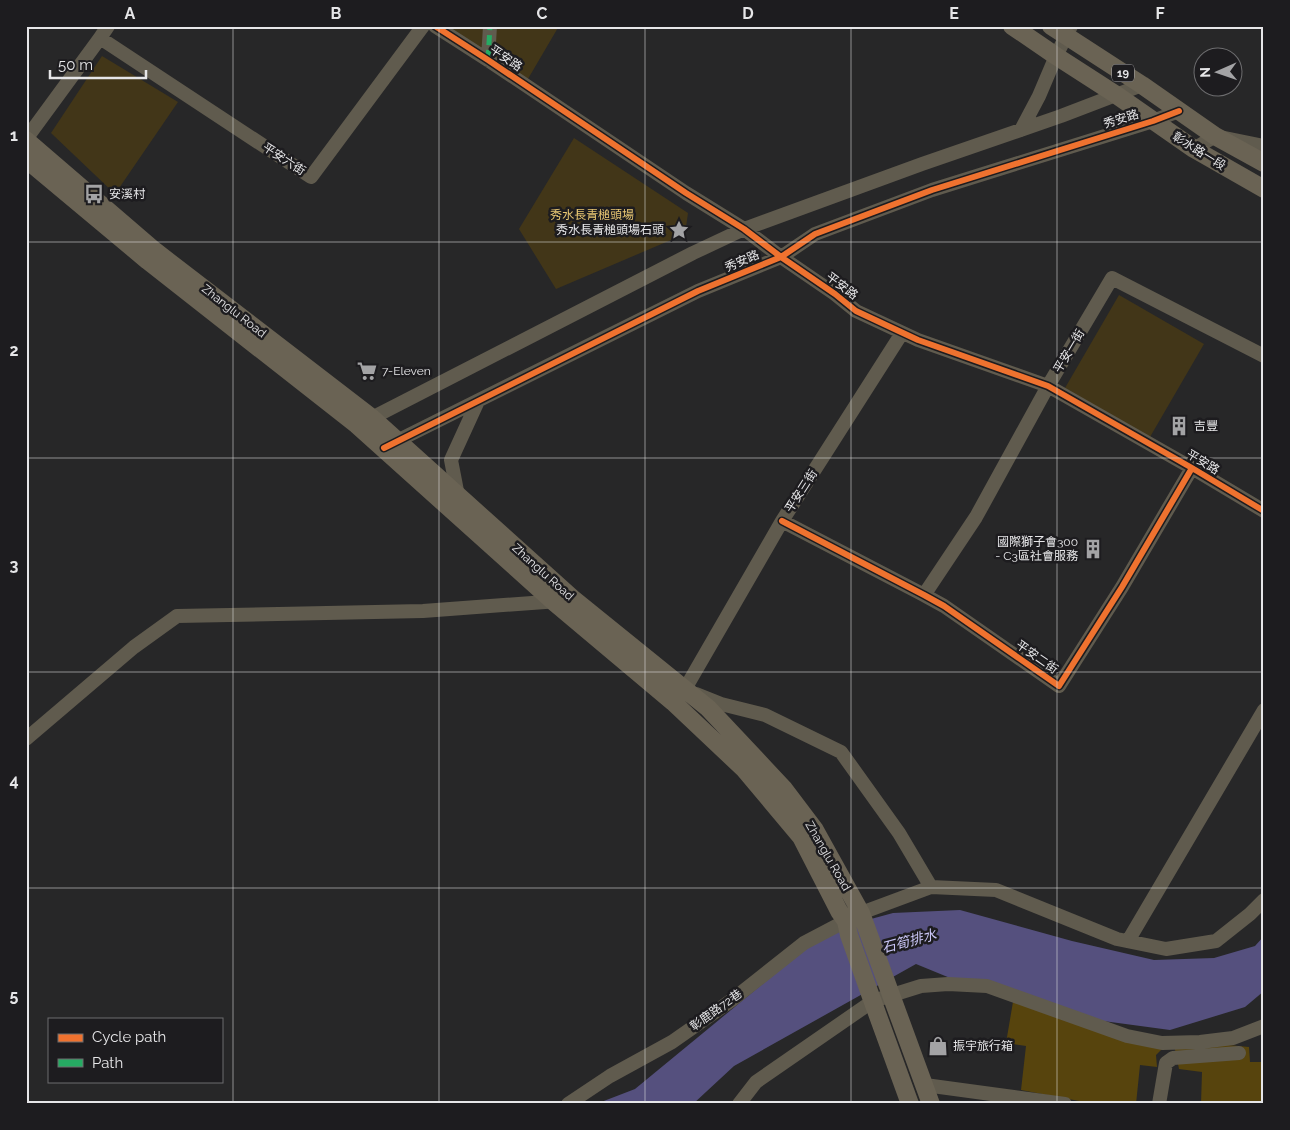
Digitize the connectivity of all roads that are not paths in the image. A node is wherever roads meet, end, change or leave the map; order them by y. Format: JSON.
{"nodes":[{"id":1,"x":423,"y":26,"type":"edge"},
{"id":2,"x":435,"y":26,"type":"edge"},
{"id":3,"x":490,"y":26,"type":"edge"},
{"id":4,"x":1012,"y":26,"type":"edge"},
{"id":5,"x":1051,"y":26,"type":"edge"},
{"id":6,"x":1069,"y":31,"type":"edge"},
{"id":7,"x":104,"y":32,"type":"edge"},
{"id":8,"x":1056,"y":56,"type":"junction"},
{"id":9,"x":488,"y":60,"type":"junction"},
{"id":10,"x":1142,"y":85,"type":"junction"},
{"id":11,"x":1116,"y":94,"type":"junction"},
{"id":12,"x":1179,"y":111,"type":"junction"},
{"id":13,"x":1153,"y":121,"type":"junction"},
{"id":14,"x":1021,"y":130,"type":"junction"},
{"id":15,"x":1215,"y":136,"type":"junction"},
{"id":16,"x":26,"y":139,"type":"edge"},
{"id":17,"x":1264,"y":146,"type":"edge"},
{"id":18,"x":1194,"y":149,"type":"junction"},
{"id":19,"x":26,"y":159,"type":"edge"},
{"id":20,"x":1264,"y":163,"type":"edge"},
{"id":21,"x":1264,"y":189,"type":"edge"},
{"id":22,"x":744,"y":229,"type":"junction"},
{"id":23,"x":781,"y":257,"type":"junction"},
{"id":24,"x":902,"y":333,"type":"junction"},
{"id":25,"x":1264,"y":356,"type":"edge"},
{"id":26,"x":1048,"y":386,"type":"junction"},
{"id":27,"x":478,"y":401,"type":"junction"},
{"id":28,"x":364,"y":422,"type":"junction"},
{"id":29,"x":390,"y":445,"type":"junction"},
{"id":30,"x":1192,"y":468,"type":"junction"},
{"id":31,"x":458,"y":496,"type":"junction"},
{"id":32,"x":1264,"y":511,"type":"edge"},
{"id":33,"x":782,"y":521,"type":"junction"},
{"id":34,"x":924,"y":594,"type":"junction"},
{"id":35,"x":572,"y":598,"type":"junction"},
{"id":36,"x":554,"y":602,"type":"junction"},
{"id":37,"x":685,"y":689,"type":"junction"},
{"id":38,"x":673,"y":702,"type":"junction"},
{"id":39,"x":1264,"y":710,"type":"edge"},
{"id":40,"x":26,"y":739,"type":"edge"},
{"id":41,"x":931,"y":887,"type":"junction"},
{"id":42,"x":1264,"y":900,"type":"edge"},
{"id":43,"x":856,"y":924,"type":"junction"},
{"id":44,"x":1128,"y":941,"type":"junction"},
{"id":45,"x":889,"y":991,"type":"junction"},
{"id":46,"x":871,"y":997,"type":"junction"},
{"id":47,"x":1264,"y":1026,"type":"edge"},
{"id":48,"x":1239,"y":1053,"type":"dead end"},
{"id":49,"x":925,"y":1085,"type":"junction"},
{"id":50,"x":568,"y":1104,"type":"edge"},
{"id":51,"x":739,"y":1104,"type":"edge"},
{"id":52,"x":910,"y":1104,"type":"edge"},
{"id":53,"x":931,"y":1104,"type":"edge"},
{"id":54,"x":1065,"y":1104,"type":"edge"},
{"id":55,"x":1159,"y":1104,"type":"edge"}],
"edges":[{"from":1,"to":7,"type":"street","name":"平安六街"},
{"from":2,"to":9,"type":"street","name":"平安路"},
{"from":3,"to":9,"type":"street"},
{"from":4,"to":8,"type":"main road","name":"彰水路一段","number":"19"},
{"from":5,"to":6,"type":"main road","name":"彰水路一段","number":"19"},
{"from":6,"to":8,"type":"street"},
{"from":6,"to":10,"type":"main road","name":"彰水路一段","number":"19"},
{"from":7,"to":16,"type":"street"},
{"from":8,"to":11,"type":"main road","name":"彰水路一段","number":"19"},
{"from":8,"to":14,"type":"street"},
{"from":9,"to":22,"type":"street","name":"平安路"},
{"from":10,"to":11,"type":"street","name":"秀安路"},
{"from":10,"to":12,"type":"main road","name":"彰水路一段","number":"19"},
{"from":11,"to":13,"type":"main road","name":"彰水路一段","number":"19"},
{"from":11,"to":14,"type":"street","name":"秀安路"},
{"from":12,"to":13,"type":"street","name":"秀安路"},
{"from":12,"to":15,"type":"main road","name":"彰水路一段","number":"19"},
{"from":13,"to":18,"type":"main road","name":"彰水路一段","number":"19"},
{"from":13,"to":23,"type":"street","name":"秀安路"},
{"from":14,"to":22,"type":"street","name":"秀安路"},
{"from":15,"to":17,"type":"street"},
{"from":15,"to":18,"type":"street"},
{"from":15,"to":20,"type":"main road","name":"彰水路一段","number":"19"},
{"from":16,"to":28,"type":"main road","name":"Zhanglu Road"},
{"from":18,"to":21,"type":"main road","name":"彰水路一段","number":"19"},
{"from":19,"to":28,"type":"main road","name":"Zhanglu Road"},
{"from":22,"to":23,"type":"street","name":"平安路"},
{"from":22,"to":28,"type":"street","name":"秀安路"},
{"from":23,"to":24,"type":"street","name":"平安路"},
{"from":23,"to":27,"type":"street","name":"秀安路"},
{"from":24,"to":26,"type":"street","name":"平安路"},
{"from":24,"to":33,"type":"street","name":"平安三街"},
{"from":25,"to":26,"type":"street","name":"平安一街"},
{"from":26,"to":30,"type":"street","name":"平安路"},
{"from":26,"to":34,"type":"street","name":"平安一街"},
{"from":27,"to":29,"type":"street","name":"秀安路"},
{"from":27,"to":31,"type":"street"},
{"from":28,"to":29,"type":"main road","name":"Zhanglu Road"},
{"from":29,"to":31,"type":"main road","name":"Zhanglu Road"},
{"from":29,"to":36,"type":"main road","name":"Zhanglu Road"},
{"from":30,"to":32,"type":"street","name":"平安路"},
{"from":30,"to":34,"type":"street","name":"平安二街"},
{"from":31,"to":35,"type":"main road","name":"Zhanglu Road"},
{"from":33,"to":34,"type":"street","name":"平安二街"},
{"from":33,"to":37,"type":"street","name":"平安三街"},
{"from":35,"to":36,"type":"street"},
{"from":35,"to":37,"type":"main road","name":"Zhanglu Road"},
{"from":36,"to":38,"type":"main road","name":"Zhanglu Road"},
{"from":36,"to":40,"type":"street"},
{"from":37,"to":38,"type":"street","name":"平安三街"},
{"from":37,"to":41,"type":"street"},
{"from":37,"to":43,"type":"main road","name":"Zhanglu Road"},
{"from":38,"to":43,"type":"main road","name":"Zhanglu Road"},
{"from":39,"to":44,"type":"street"},
{"from":41,"to":43,"type":"street","name":"彰鹿路72巷"},
{"from":41,"to":44,"type":"street"},
{"from":42,"to":44,"type":"street"},
{"from":43,"to":45,"type":"main road","name":"Zhanglu Road"},
{"from":43,"to":46,"type":"main road","name":"Zhanglu Road"},
{"from":43,"to":50,"type":"street","name":"彰鹿路72巷"},
{"from":45,"to":46,"type":"street"},
{"from":45,"to":47,"type":"street"},
{"from":45,"to":49,"type":"main road","name":"Zhanglu Road"},
{"from":46,"to":51,"type":"street"},
{"from":46,"to":52,"type":"main road","name":"Zhanglu Road"},
{"from":48,"to":55,"type":"street"},
{"from":49,"to":53,"type":"main road","name":"Zhanglu Road"},
{"from":49,"to":54,"type":"street"}]}
